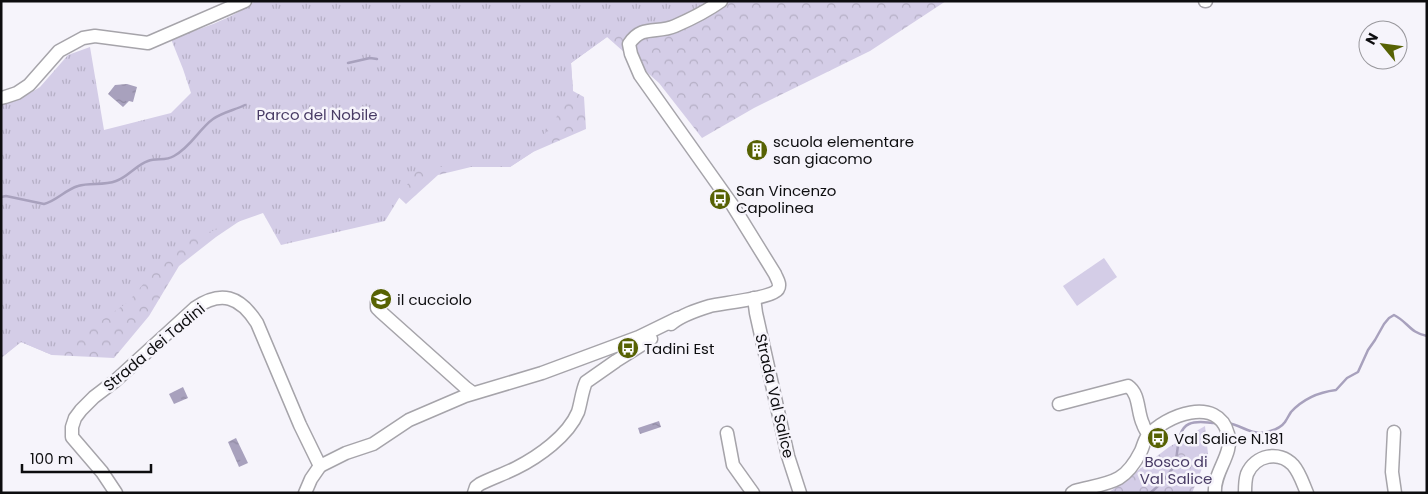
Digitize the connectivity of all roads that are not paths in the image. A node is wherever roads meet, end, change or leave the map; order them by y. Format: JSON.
{"nodes":[{"id":1,"x":245,"y":1,"type":"edge"},
{"id":2,"x":721,"y":1,"type":"edge"},
{"id":3,"x":1,"y":98,"type":"edge"},
{"id":4,"x":754,"y":298,"type":"junction"},
{"id":5,"x":377,"y":302,"type":"dead end"},
{"id":6,"x":678,"y":318,"type":"junction"},
{"id":7,"x":473,"y":393,"type":"junction"},
{"id":8,"x":1059,"y":404,"type":"dead end"},
{"id":9,"x":1394,"y":432,"type":"dead end"},
{"id":10,"x":727,"y":433,"type":"dead end"},
{"id":11,"x":1149,"y":435,"type":"junction"},
{"id":12,"x":320,"y":466,"type":"junction"},
{"id":13,"x":116,"y":493,"type":"edge"},
{"id":14,"x":305,"y":493,"type":"edge"},
{"id":15,"x":474,"y":493,"type":"edge"},
{"id":16,"x":753,"y":493,"type":"edge"},
{"id":17,"x":800,"y":493,"type":"edge"},
{"id":18,"x":1072,"y":493,"type":"edge"},
{"id":19,"x":1215,"y":493,"type":"edge"},
{"id":20,"x":1245,"y":493,"type":"edge"},
{"id":21,"x":1307,"y":493,"type":"edge"},
{"id":22,"x":1396,"y":493,"type":"edge"}],
"edges":[{"from":1,"to":3,"type":"street"},
{"from":2,"to":4,"type":"street"},
{"from":4,"to":6,"type":"street"},
{"from":4,"to":17,"type":"street","name":"Strada Val Salice"},
{"from":5,"to":7,"type":"street"},
{"from":6,"to":7,"type":"street"},
{"from":6,"to":15,"type":"street"},
{"from":7,"to":12,"type":"street"},
{"from":8,"to":11,"type":"street"},
{"from":9,"to":22,"type":"street"},
{"from":10,"to":16,"type":"street"},
{"from":11,"to":18,"type":"street"},
{"from":11,"to":19,"type":"street"},
{"from":12,"to":13,"type":"street","name":"Strada dei Tadini"},
{"from":12,"to":14,"type":"street"},
{"from":20,"to":21,"type":"street"}]}
